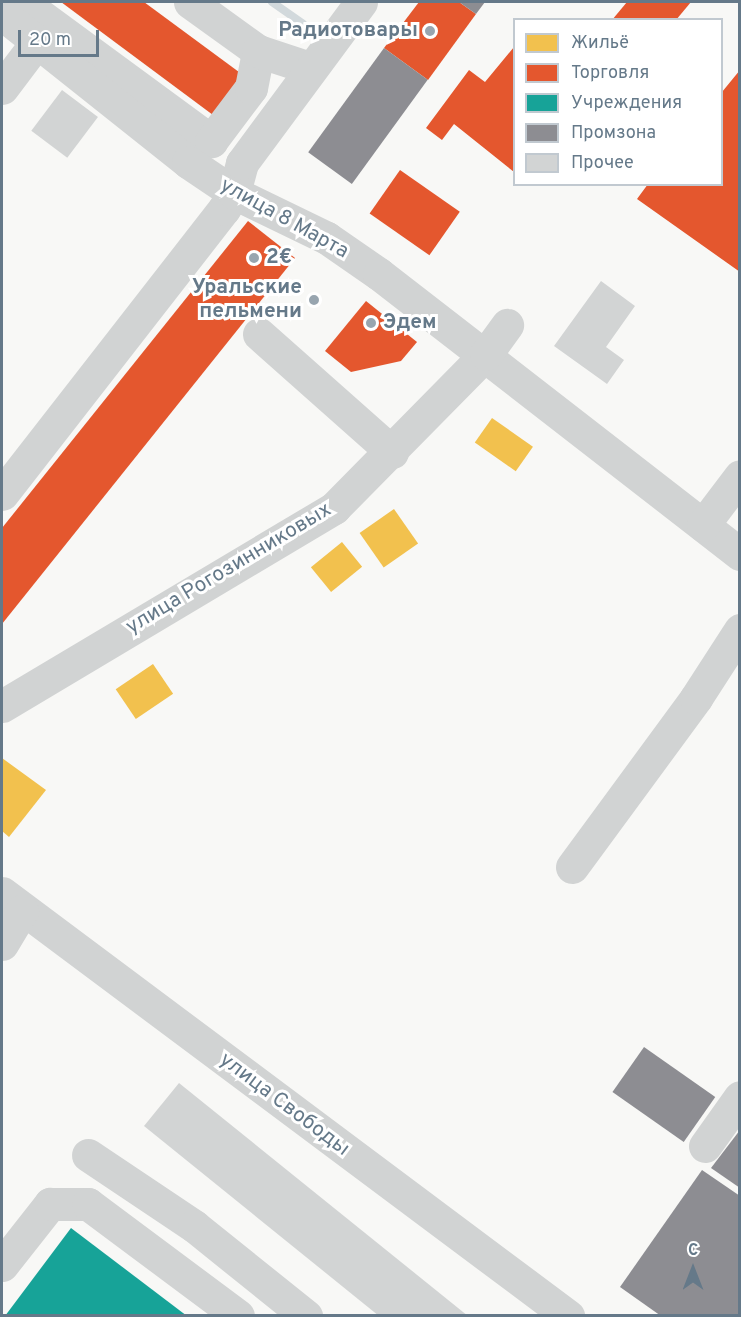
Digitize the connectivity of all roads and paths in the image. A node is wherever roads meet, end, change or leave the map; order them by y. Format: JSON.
{"nodes":[{"id":1,"x":22,"y":2,"type":"edge"},
{"id":2,"x":190,"y":2,"type":"edge"},
{"id":3,"x":361,"y":2,"type":"edge"},
{"id":4,"x":2,"y":14,"type":"edge"},
{"id":5,"x":36,"y":43,"type":"junction"},
{"id":6,"x":258,"y":51,"type":"junction"},
{"id":7,"x":310,"y":68,"type":"junction"},
{"id":8,"x":2,"y":88,"type":"edge"},
{"id":9,"x":234,"y":193,"type":"junction"},
{"id":10,"x":507,"y":325,"type":"dead end"},
{"id":11,"x":259,"y":334,"type":"dead end"},
{"id":12,"x":486,"y":354,"type":"junction"},
{"id":13,"x":392,"y":452,"type":"junction"},
{"id":14,"x":740,"y":476,"type":"edge"},
{"id":15,"x":2,"y":494,"type":"edge"},
{"id":16,"x":703,"y":525,"type":"junction"},
{"id":17,"x":740,"y":554,"type":"edge"},
{"id":18,"x":740,"y":630,"type":"edge"},
{"id":19,"x":2,"y":706,"type":"edge"},
{"id":20,"x":572,"y":867,"type":"dead end"},
{"id":21,"x":12,"y":902,"type":"edge"},
{"id":22,"x":2,"y":944,"type":"edge"},
{"id":23,"x":740,"y":1097,"type":"edge"},
{"id":24,"x":705,"y":1146,"type":"dead end"},
{"id":25,"x":88,"y":1155,"type":"dead end"},
{"id":26,"x":2,"y":1265,"type":"edge"},
{"id":27,"x":238,"y":1316,"type":"edge"},
{"id":28,"x":306,"y":1316,"type":"edge"},
{"id":29,"x":568,"y":1316,"type":"edge"}],
"edges":[{"from":1,"to":6,"type":"street"},
{"from":2,"to":6,"type":"street"},
{"from":3,"to":7,"type":"street"},
{"from":4,"to":5,"type":"street","name":"улица 8 Марта"},
{"from":5,"to":8,"type":"street"},
{"from":5,"to":9,"type":"street","name":"улица 8 Марта"},
{"from":6,"to":7,"type":"street"},
{"from":7,"to":9,"type":"street"},
{"from":9,"to":12,"type":"street","name":"улица 8 Марта"},
{"from":9,"to":15,"type":"street"},
{"from":10,"to":12,"type":"street","name":"улица Рогозинниковых"},
{"from":11,"to":13,"type":"street"},
{"from":12,"to":13,"type":"street","name":"улица Рогозинниковых"},
{"from":12,"to":16,"type":"street","name":"улица 8 Марта"},
{"from":13,"to":19,"type":"street","name":"улица Рогозинниковых"},
{"from":14,"to":16,"type":"street"},
{"from":16,"to":17,"type":"street","name":"улица 8 Марта"},
{"from":18,"to":20,"type":"street"},
{"from":21,"to":22,"type":"street"},
{"from":21,"to":29,"type":"street","name":"улица Свободы"},
{"from":23,"to":24,"type":"street"},
{"from":25,"to":28,"type":"street"},
{"from":26,"to":27,"type":"street"}]}
